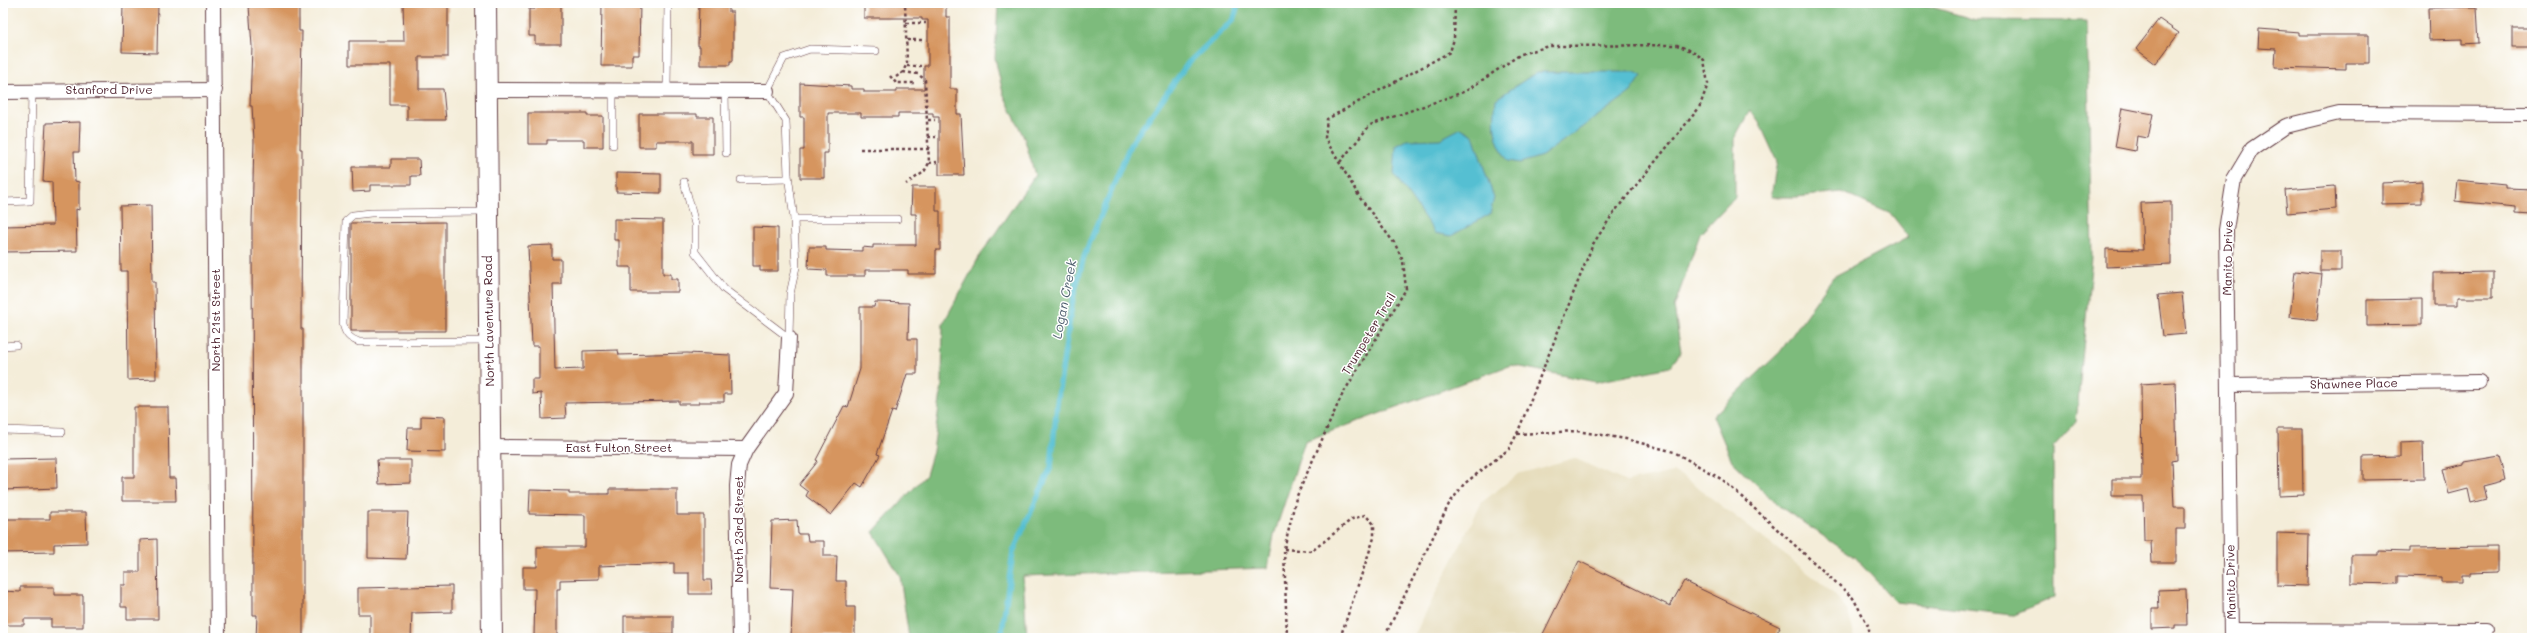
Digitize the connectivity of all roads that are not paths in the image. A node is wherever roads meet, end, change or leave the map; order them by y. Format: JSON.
{"nodes":[{"id":1,"x":213,"y":3,"type":"edge"},
{"id":2,"x":486,"y":3,"type":"edge"},
{"id":3,"x":668,"y":3,"type":"edge"},
{"id":4,"x":876,"y":51,"type":"dead end"},
{"id":5,"x":667,"y":89,"type":"junction"},
{"id":6,"x":32,"y":90,"type":"junction"},
{"id":7,"x":215,"y":90,"type":"junction"},
{"id":8,"x":487,"y":90,"type":"junction"},
{"id":9,"x":613,"y":90,"type":"junction"},
{"id":10,"x":725,"y":90,"type":"junction"},
{"id":11,"x":767,"y":91,"type":"junction"},
{"id":12,"x":3,"y":92,"type":"edge"},
{"id":13,"x":2532,"y":114,"type":"edge"},
{"id":14,"x":612,"y":145,"type":"dead end"},
{"id":15,"x":726,"y":153,"type":"dead end"},
{"id":16,"x":788,"y":179,"type":"junction"},
{"id":17,"x":741,"y":180,"type":"dead end"},
{"id":18,"x":684,"y":182,"type":"dead end"},
{"id":19,"x":3,"y":202,"type":"edge"},
{"id":20,"x":488,"y":212,"type":"junction"},
{"id":21,"x":794,"y":219,"type":"junction"},
{"id":22,"x":897,"y":219,"type":"dead end"},
{"id":23,"x":788,"y":338,"type":"junction"},
{"id":24,"x":488,"y":341,"type":"junction"},
{"id":25,"x":3,"y":346,"type":"edge"},
{"id":26,"x":16,"y":346,"type":"dead end"},
{"id":27,"x":2479,"y":382,"type":"dead end"},
{"id":28,"x":2229,"y":385,"type":"junction"},
{"id":29,"x":3,"y":430,"type":"edge"},
{"id":30,"x":62,"y":432,"type":"dead end"},
{"id":31,"x":492,"y":447,"type":"junction"},
{"id":32,"x":746,"y":449,"type":"junction"},
{"id":33,"x":2486,"y":631,"type":"dead end"},
{"id":34,"x":2231,"y":634,"type":"edge"},
{"id":35,"x":218,"y":638,"type":"edge"},
{"id":36,"x":492,"y":638,"type":"edge"},
{"id":37,"x":740,"y":638,"type":"edge"}],
"edges":[{"from":1,"to":7,"type":"street","name":"North 21st Street"},
{"from":2,"to":8,"type":"street","name":"North Laventure Road"},
{"from":3,"to":5,"type":"lane"},
{"from":4,"to":11,"type":"lane"},
{"from":5,"to":9,"type":"street"},
{"from":5,"to":10,"type":"street"},
{"from":6,"to":7,"type":"street","name":"Stanford Drive"},
{"from":6,"to":12,"type":"street","name":"Stanford Drive"},
{"from":6,"to":19,"type":"lane"},
{"from":7,"to":35,"type":"street","name":"North 21st Street"},
{"from":8,"to":9,"type":"street"},
{"from":8,"to":20,"type":"street","name":"North Laventure Road"},
{"from":9,"to":14,"type":"lane"},
{"from":10,"to":11,"type":"street"},
{"from":10,"to":15,"type":"lane"},
{"from":11,"to":16,"type":"lane"},
{"from":13,"to":28,"type":"street","name":"Manito Drive"},
{"from":16,"to":17,"type":"lane"},
{"from":16,"to":21,"type":"lane"},
{"from":18,"to":23,"type":"lane"},
{"from":20,"to":24,"type":"street","name":"North Laventure Road"},
{"from":20,"to":24,"type":"lane"},
{"from":21,"to":22,"type":"lane"},
{"from":21,"to":23,"type":"lane"},
{"from":23,"to":32,"type":"street","name":"North 23rd Street"},
{"from":24,"to":31,"type":"street","name":"North Laventure Road"},
{"from":25,"to":26,"type":"lane"},
{"from":27,"to":28,"type":"street","name":"Shawnee Place"},
{"from":28,"to":34,"type":"street","name":"Manito Drive"},
{"from":29,"to":30,"type":"lane"},
{"from":31,"to":32,"type":"street","name":"East Fulton Street"},
{"from":31,"to":36,"type":"street","name":"North Laventure Road"},
{"from":32,"to":37,"type":"street","name":"North 23rd Street"},
{"from":33,"to":34,"type":"street"}]}
